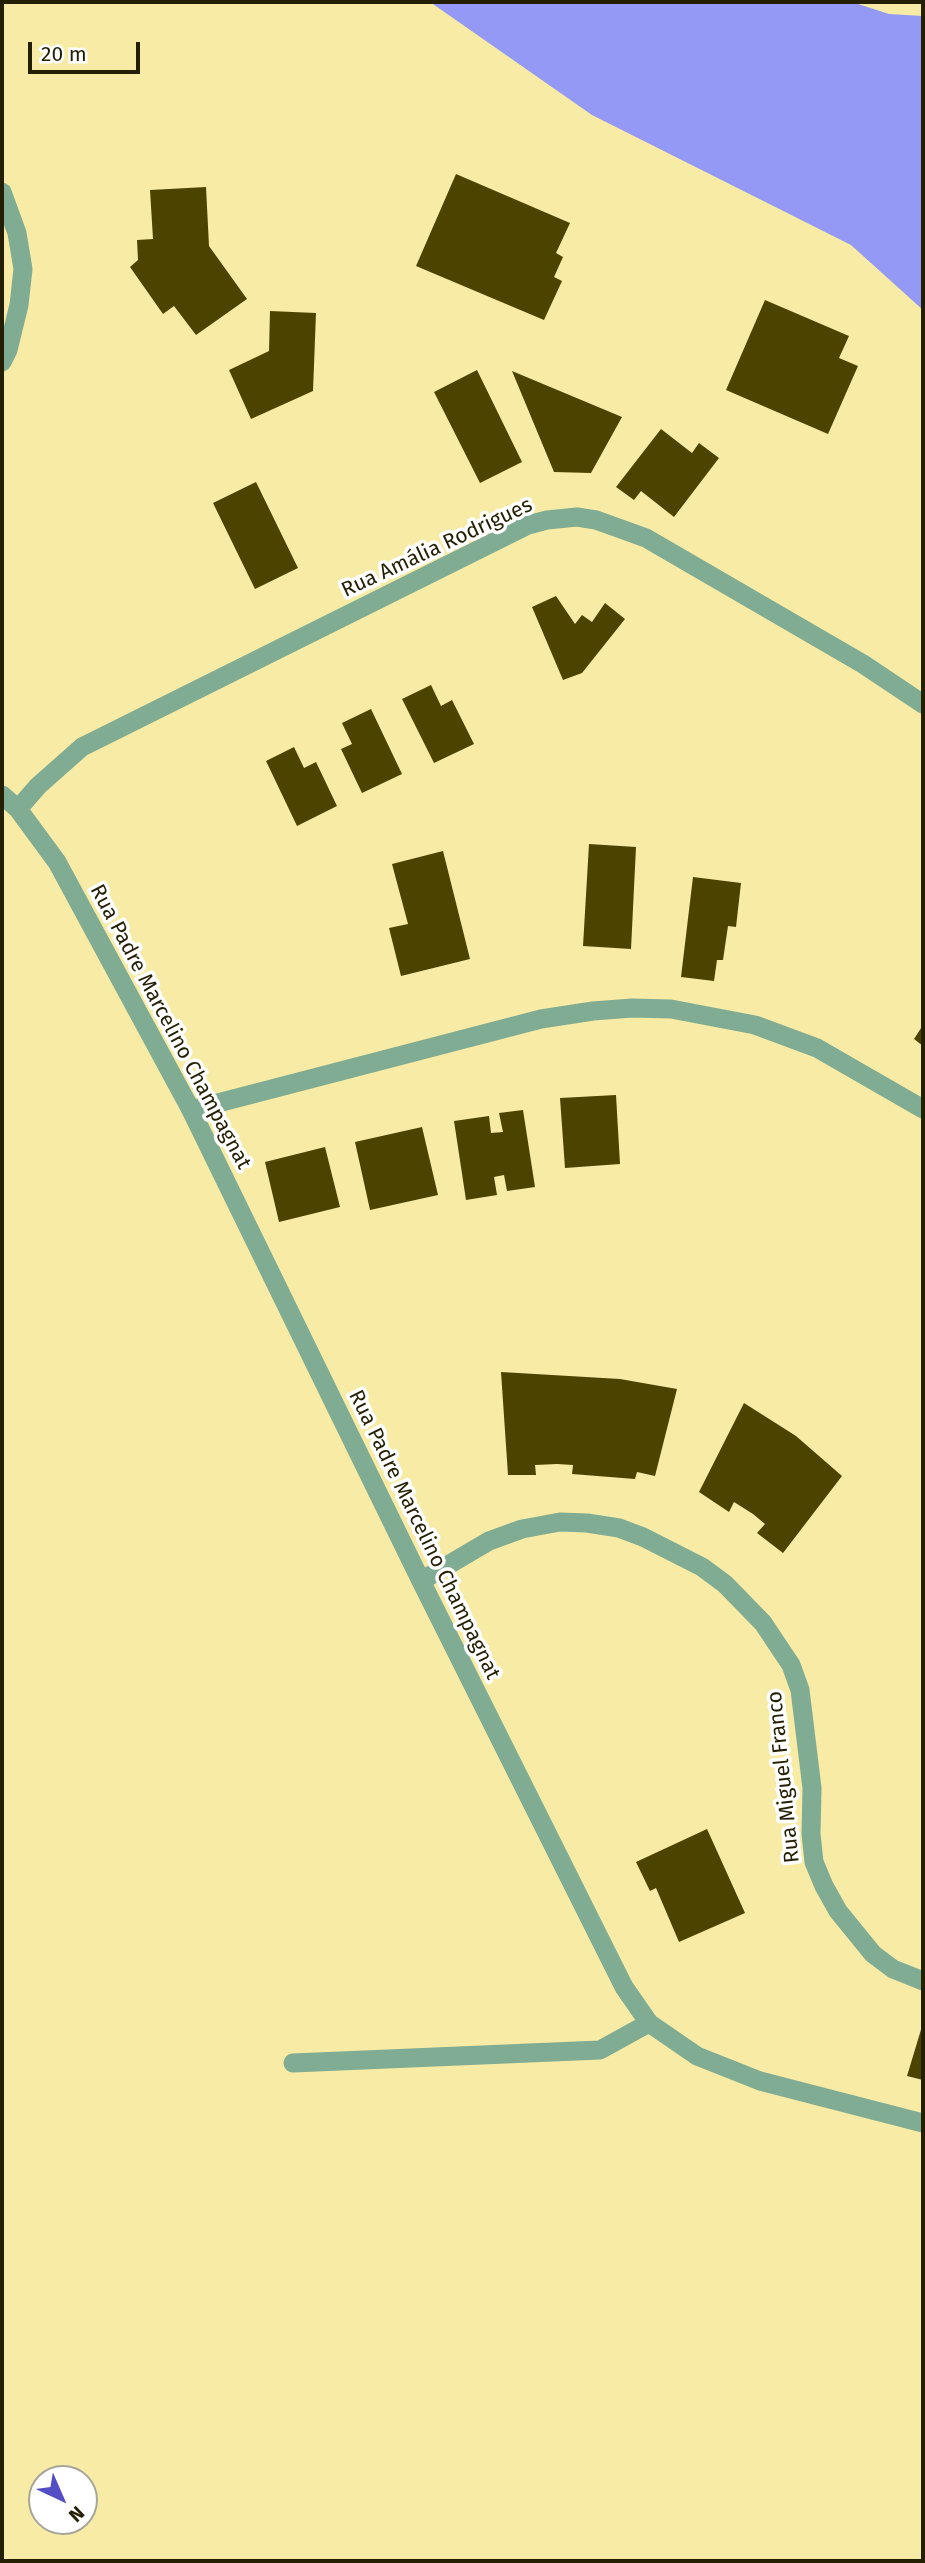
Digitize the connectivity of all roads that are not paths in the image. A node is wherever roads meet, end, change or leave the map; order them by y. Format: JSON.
{"nodes":[{"id":1,"x":2,"y":192,"type":"edge"},
{"id":2,"x":2,"y":362,"type":"edge"},
{"id":3,"x":923,"y":704,"type":"edge"},
{"id":4,"x":2,"y":795,"type":"edge"},
{"id":5,"x":18,"y":808,"type":"junction"},
{"id":6,"x":923,"y":1109,"type":"edge"},
{"id":7,"x":191,"y":1110,"type":"junction"},
{"id":8,"x":421,"y":1581,"type":"junction"},
{"id":9,"x":923,"y":1981,"type":"edge"},
{"id":10,"x":649,"y":2023,"type":"junction"},
{"id":11,"x":293,"y":2063,"type":"dead end"},
{"id":12,"x":923,"y":2123,"type":"edge"}],
"edges":[{"from":1,"to":2,"type":"street"},
{"from":3,"to":5,"type":"street","name":"Rua Amália Rodrigues"},
{"from":4,"to":5,"type":"street","name":"Rua Padre Marcelino Champagnat"},
{"from":5,"to":7,"type":"street","name":"Rua Padre Marcelino Champagnat"},
{"from":6,"to":7,"type":"street"},
{"from":7,"to":8,"type":"street","name":"Rua Padre Marcelino Champagnat"},
{"from":8,"to":9,"type":"street","name":"Rua Miguel Franco"},
{"from":8,"to":10,"type":"street","name":"Rua Padre Marcelino Champagnat"},
{"from":10,"to":11,"type":"street"},
{"from":10,"to":12,"type":"street","name":"Rua Padre Marcelino Champagnat"}]}
